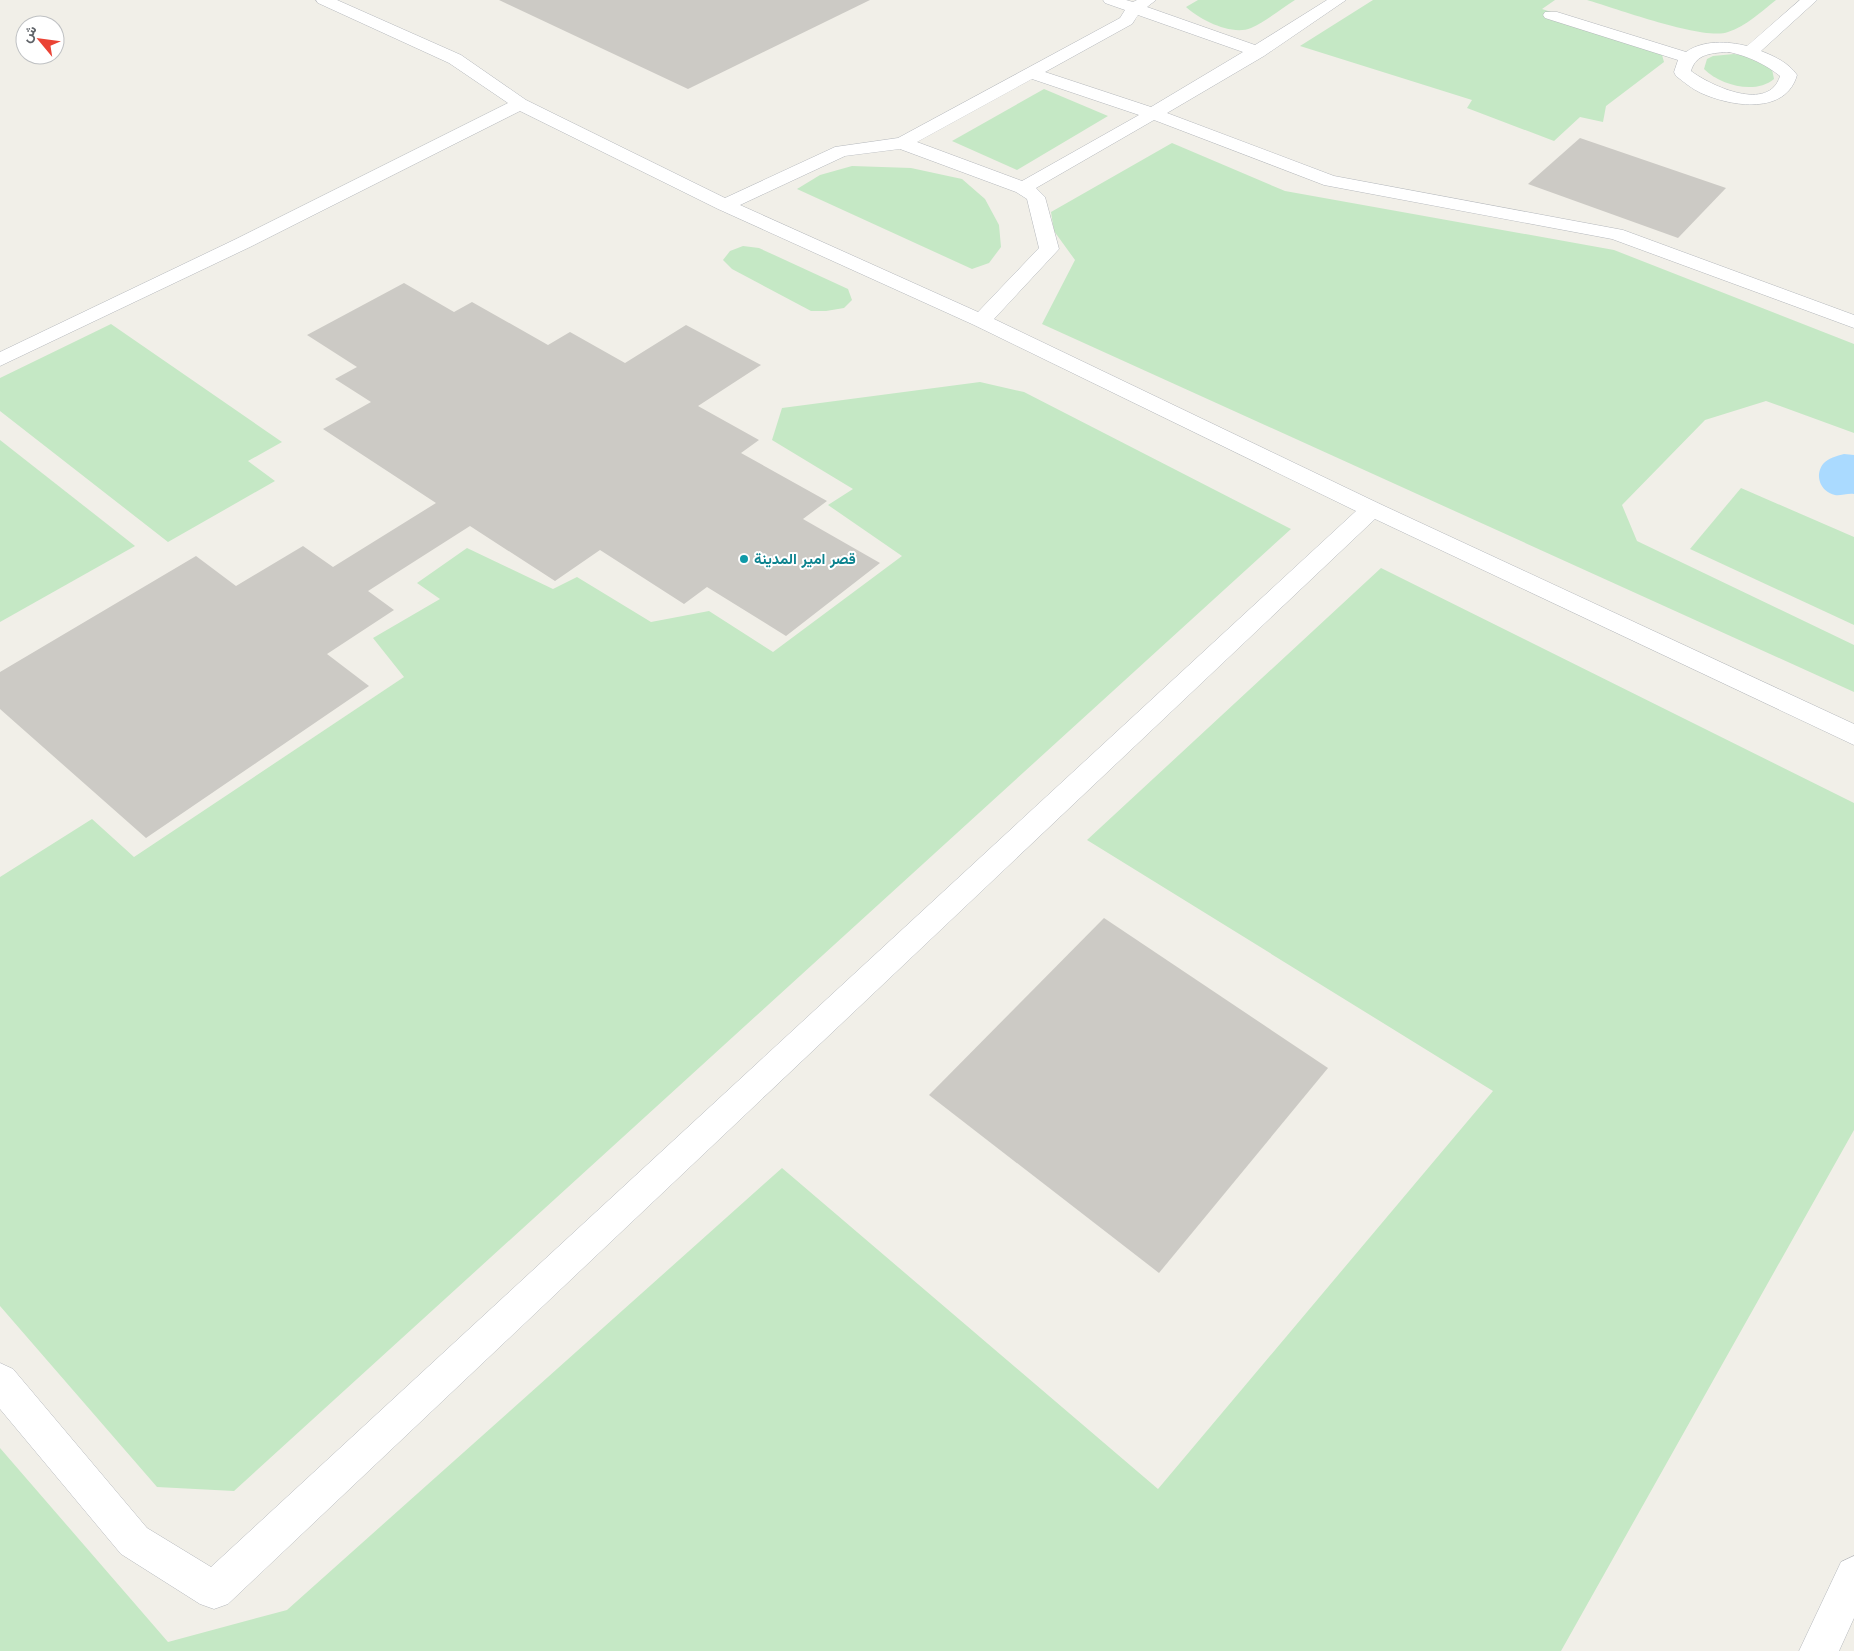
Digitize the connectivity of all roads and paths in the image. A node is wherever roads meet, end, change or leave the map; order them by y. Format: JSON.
{"nodes":[{"id":1,"x":324,"y":0,"type":"edge"},
{"id":2,"x":1111,"y":0,"type":"edge"},
{"id":3,"x":1338,"y":0,"type":"edge"},
{"id":4,"x":1808,"y":0,"type":"edge"},
{"id":5,"x":1141,"y":4,"type":"edge"},
{"id":6,"x":1552,"y":15,"type":"dead end"},
{"id":7,"x":1751,"y":51,"type":"junction"},
{"id":8,"x":1258,"y":52,"type":"junction"},
{"id":9,"x":1688,"y":58,"type":"junction"},
{"id":10,"x":1031,"y":73,"type":"junction"},
{"id":11,"x":520,"y":104,"type":"junction"},
{"id":12,"x":1154,"y":114,"type":"junction"},
{"id":13,"x":902,"y":143,"type":"junction"},
{"id":14,"x":1023,"y":188,"type":"junction"},
{"id":15,"x":725,"y":205,"type":"junction"},
{"id":16,"x":981,"y":321,"type":"junction"},
{"id":17,"x":1854,"y":322,"type":"edge"},
{"id":18,"x":0,"y":360,"type":"edge"},
{"id":19,"x":1372,"y":509,"type":"junction"},
{"id":20,"x":1854,"y":735,"type":"edge"},
{"id":21,"x":0,"y":1381,"type":"edge"},
{"id":22,"x":1854,"y":1575,"type":"edge"},
{"id":23,"x":1819,"y":1651,"type":"edge"}],
"edges":[{"from":1,"to":11,"type":"street"},
{"from":2,"to":5,"type":"street"},
{"from":3,"to":8,"type":"street"},
{"from":4,"to":7,"type":"street"},
{"from":5,"to":8,"type":"street"},
{"from":5,"to":10,"type":"street"},
{"from":6,"to":9,"type":"street"},
{"from":7,"to":9,"type":"street"},
{"from":7,"to":9,"type":"street"},
{"from":8,"to":12,"type":"street"},
{"from":10,"to":12,"type":"street"},
{"from":10,"to":13,"type":"street"},
{"from":11,"to":15,"type":"street"},
{"from":11,"to":18,"type":"street"},
{"from":12,"to":14,"type":"street"},
{"from":12,"to":17,"type":"street"},
{"from":13,"to":14,"type":"street"},
{"from":13,"to":15,"type":"street"},
{"from":14,"to":16,"type":"street"},
{"from":15,"to":16,"type":"street"},
{"from":16,"to":19,"type":"street"},
{"from":19,"to":20,"type":"street"},
{"from":19,"to":21,"type":"street"},
{"from":22,"to":23,"type":"street"}]}
